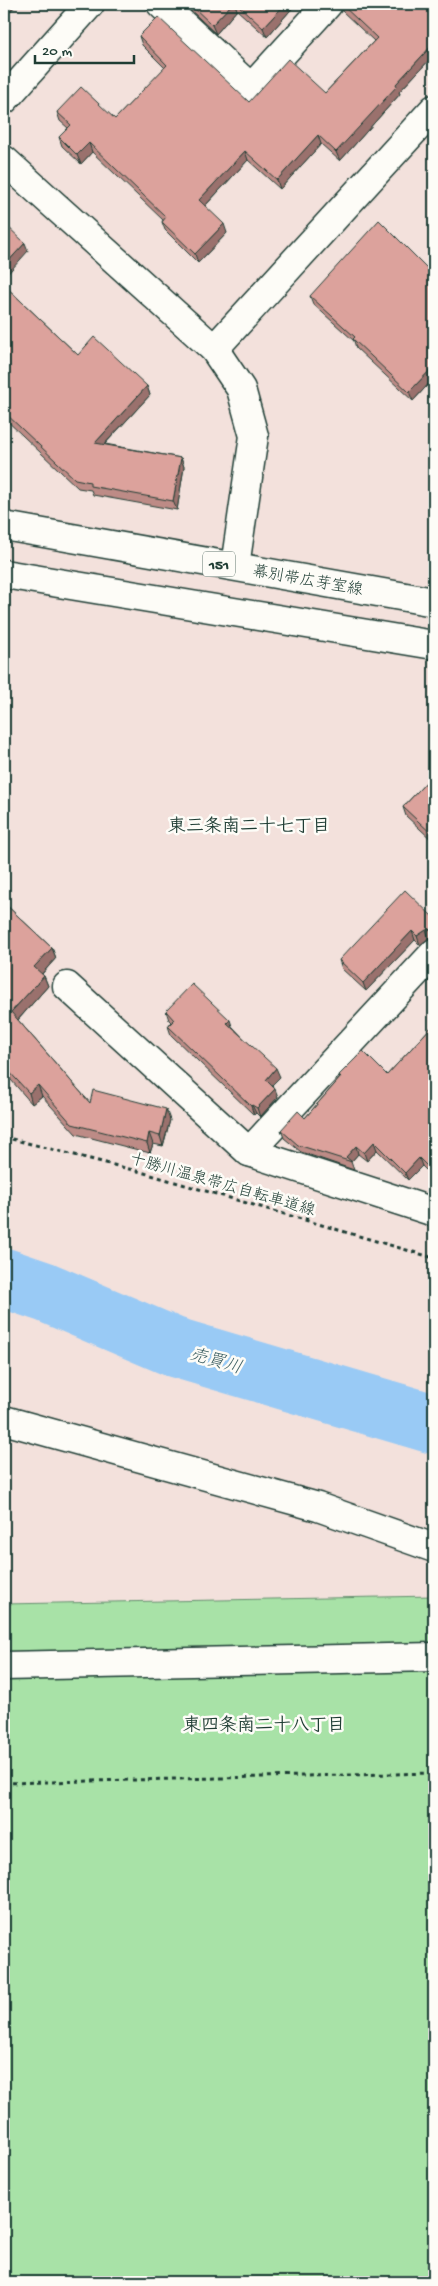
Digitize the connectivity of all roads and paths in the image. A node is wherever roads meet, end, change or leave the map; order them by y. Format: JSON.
{"nodes":[{"id":1,"x":90,"y":4,"type":"edge"},
{"id":2,"x":161,"y":4,"type":"edge"},
{"id":3,"x":328,"y":4,"type":"edge"},
{"id":4,"x":4,"y":100,"type":"edge"},
{"id":5,"x":434,"y":109,"type":"edge"},
{"id":6,"x":4,"y":160,"type":"edge"},
{"id":7,"x":214,"y":350,"type":"junction"},
{"id":8,"x":4,"y":526,"type":"edge"},
{"id":9,"x":236,"y":566,"type":"junction"},
{"id":10,"x":4,"y":574,"type":"edge"},
{"id":11,"x":434,"y":602,"type":"edge"},
{"id":12,"x":434,"y":645,"type":"edge"},
{"id":13,"x":434,"y":953,"type":"edge"},
{"id":14,"x":67,"y":986,"type":"dead end"},
{"id":15,"x":4,"y":1137,"type":"edge"},
{"id":16,"x":249,"y":1152,"type":"junction"},
{"id":17,"x":434,"y":1212,"type":"edge"},
{"id":18,"x":434,"y":1258,"type":"edge"},
{"id":19,"x":4,"y":1420,"type":"edge"},
{"id":20,"x":434,"y":1548,"type":"edge"},
{"id":21,"x":434,"y":1657,"type":"edge"},
{"id":22,"x":4,"y":1666,"type":"edge"},
{"id":23,"x":434,"y":1773,"type":"edge"},
{"id":24,"x":4,"y":1783,"type":"edge"}],
"edges":[{"from":1,"to":4,"type":"street"},
{"from":2,"to":3,"type":"street"},
{"from":5,"to":7,"type":"street"},
{"from":6,"to":7,"type":"street"},
{"from":7,"to":9,"type":"street"},
{"from":8,"to":9,"type":"street","name":"幕別帯広芽室線","number":"151"},
{"from":9,"to":11,"type":"street","name":"幕別帯広芽室線","number":"151"},
{"from":10,"to":12,"type":"street"},
{"from":13,"to":16,"type":"street"},
{"from":14,"to":16,"type":"street"},
{"from":15,"to":18,"type":"path","name":"十勝川温泉帯広自転車道線"},
{"from":16,"to":17,"type":"street"},
{"from":19,"to":20,"type":"street"},
{"from":21,"to":22,"type":"street"},
{"from":23,"to":24,"type":"path"}]}
